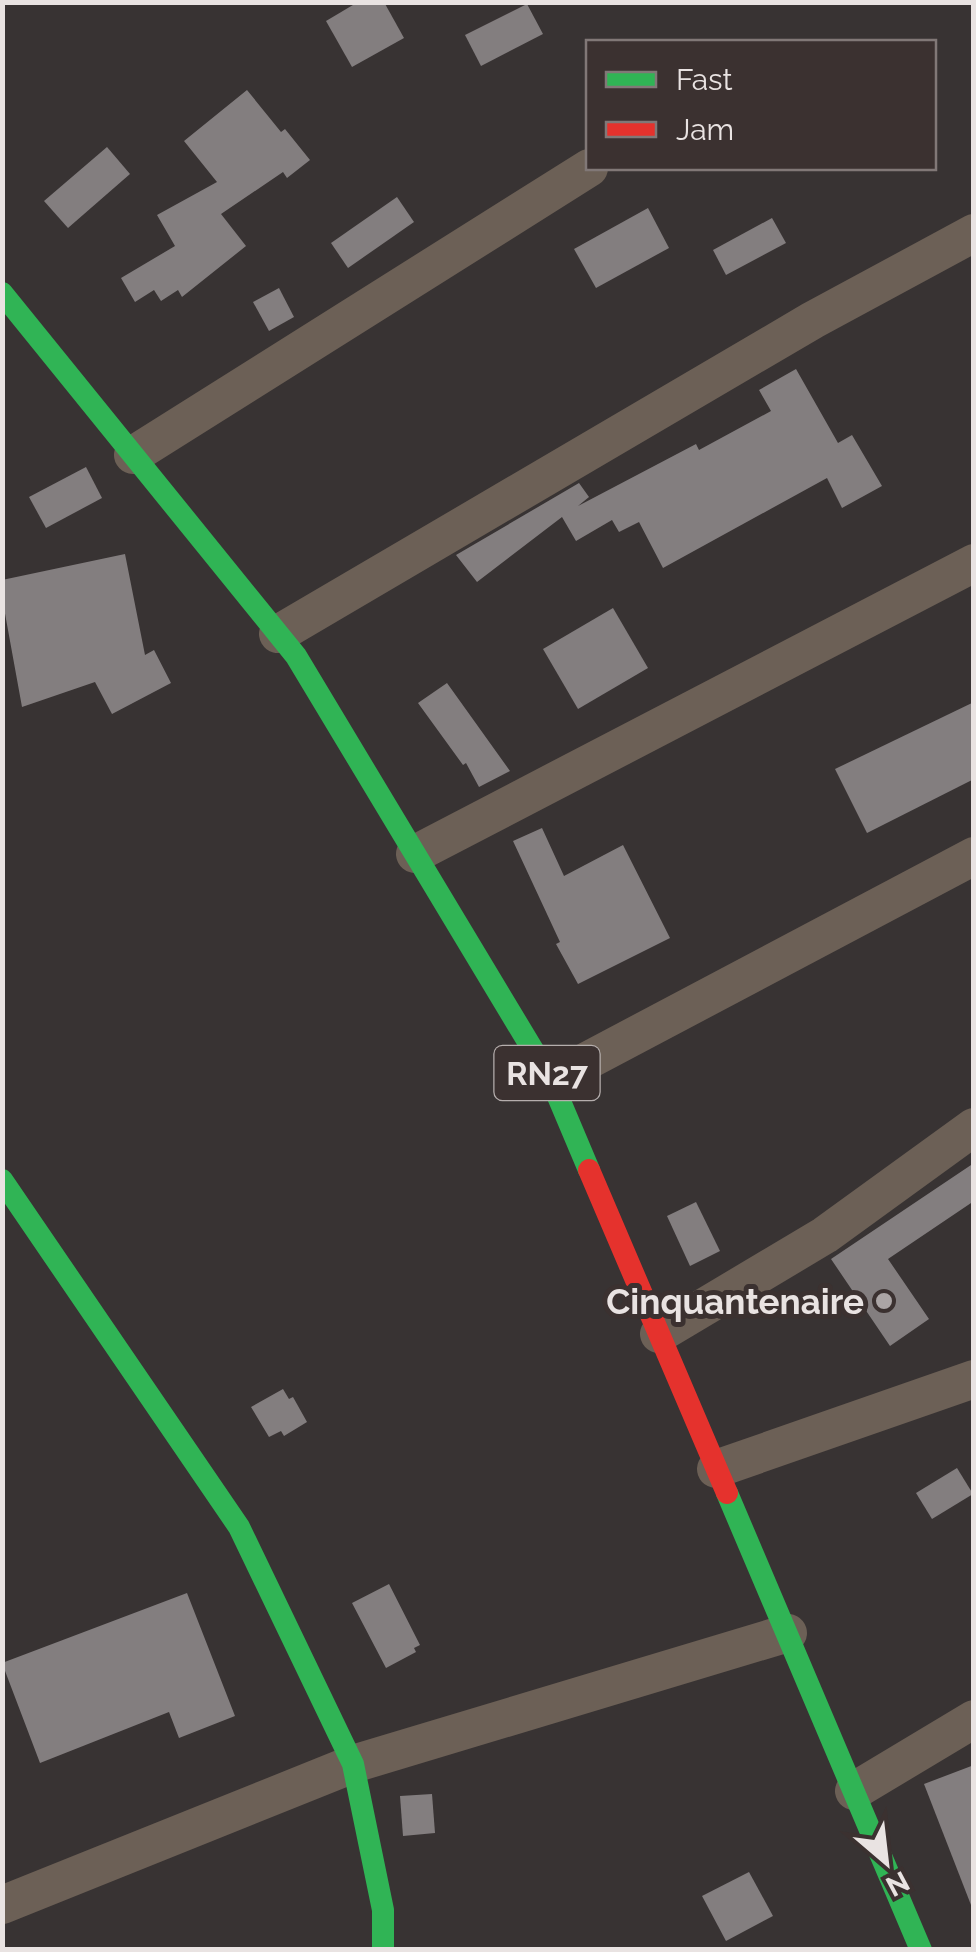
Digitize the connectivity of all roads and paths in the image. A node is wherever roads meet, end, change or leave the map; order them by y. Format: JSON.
{"nodes":[{"id":1,"x":586,"y":170,"type":"edge"},
{"id":2,"x":974,"y":233,"type":"edge"},
{"id":3,"x":2,"y":294,"type":"edge"},
{"id":4,"x":133,"y":455,"type":"junction"},
{"id":5,"x":974,"y":562,"type":"edge"},
{"id":6,"x":278,"y":634,"type":"junction"},
{"id":7,"x":415,"y":854,"type":"junction"},
{"id":8,"x":974,"y":856,"type":"edge"},
{"id":9,"x":551,"y":1080,"type":"junction"},
{"id":10,"x":974,"y":1126,"type":"edge"},
{"id":11,"x":2,"y":1180,"type":"edge"},
{"id":12,"x":660,"y":1334,"type":"junction"},
{"id":13,"x":974,"y":1379,"type":"edge"},
{"id":14,"x":716,"y":1469,"type":"junction"},
{"id":15,"x":788,"y":1633,"type":"junction"},
{"id":16,"x":974,"y":1719,"type":"edge"},
{"id":17,"x":353,"y":1764,"type":"junction"},
{"id":18,"x":854,"y":1791,"type":"junction"},
{"id":19,"x":2,"y":1905,"type":"edge"},
{"id":20,"x":383,"y":1950,"type":"edge"},
{"id":21,"x":921,"y":1950,"type":"edge"}],
"edges":[{"from":1,"to":4,"type":"street"},
{"from":2,"to":6,"type":"street"},
{"from":3,"to":4,"type":"main road","number":"RN27"},
{"from":4,"to":6,"type":"main road","number":"RN27"},
{"from":5,"to":7,"type":"street"},
{"from":6,"to":7,"type":"main road","number":"RN27"},
{"from":7,"to":9,"type":"main road","number":"RN27"},
{"from":8,"to":9,"type":"street"},
{"from":9,"to":12,"type":"main road","number":"RN27"},
{"from":10,"to":12,"type":"street"},
{"from":11,"to":17,"type":"main road"},
{"from":12,"to":14,"type":"main road","number":"RN27"},
{"from":13,"to":14,"type":"street"},
{"from":14,"to":15,"type":"main road","number":"RN27"},
{"from":15,"to":17,"type":"street"},
{"from":15,"to":18,"type":"main road","number":"RN27"},
{"from":16,"to":18,"type":"street"},
{"from":17,"to":19,"type":"street"},
{"from":17,"to":20,"type":"main road"},
{"from":18,"to":21,"type":"main road","number":"RN27"}]}
